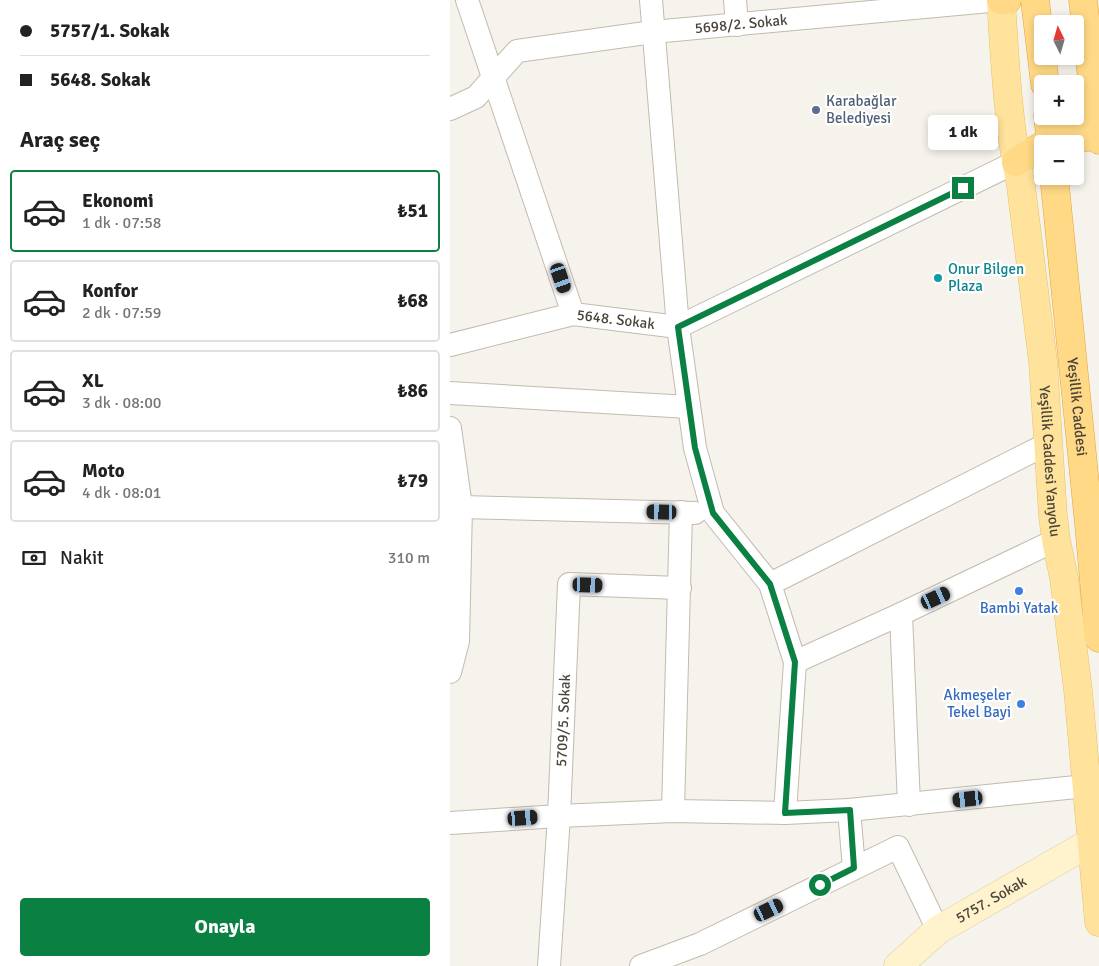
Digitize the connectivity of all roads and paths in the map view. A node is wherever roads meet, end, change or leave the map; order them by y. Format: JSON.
{"nodes":[{"id":1,"x":467,"y":0,"type":"edge"},
{"id":2,"x":650,"y":0,"type":"edge"},
{"id":3,"x":735,"y":0,"type":"edge"},
{"id":4,"x":1001,"y":0,"type":"edge"},
{"id":5,"x":1006,"y":0,"type":"edge"},
{"id":6,"x":1036,"y":0,"type":"edge"},
{"id":7,"x":1083,"y":0,"type":"edge"},
{"id":8,"x":736,"y":25,"type":"junction"},
{"id":9,"x":653,"y":32,"type":"junction"},
{"id":10,"x":1044,"y":75,"type":"edge"},
{"id":11,"x":494,"y":77,"type":"junction"},
{"id":12,"x":450,"y":109,"type":"edge"},
{"id":13,"x":1084,"y":137,"type":"edge"},
{"id":14,"x":1099,"y":137,"type":"edge"},
{"id":15,"x":1034,"y":148,"type":"edge"},
{"id":16,"x":1016,"y":162,"type":"junction"},
{"id":17,"x":1055,"y":185,"type":"edge"},
{"id":18,"x":573,"y":314,"type":"junction"},
{"id":19,"x":678,"y":327,"type":"junction"},
{"id":20,"x":450,"y":344,"type":"edge"},
{"id":21,"x":450,"y":393,"type":"edge"},
{"id":22,"x":689,"y":408,"type":"junction"},
{"id":23,"x":450,"y":428,"type":"edge"},
{"id":24,"x":1049,"y":443,"type":"junction"},
{"id":25,"x":461,"y":507,"type":"junction"},
{"id":26,"x":681,"y":512,"type":"junction"},
{"id":27,"x":713,"y":513,"type":"junction"},
{"id":28,"x":1056,"y":540,"type":"junction"},
{"id":29,"x":455,"y":564,"type":"edge"},
{"id":30,"x":770,"y":584,"type":"junction"},
{"id":31,"x":680,"y":588,"type":"junction"},
{"id":32,"x":901,"y":614,"type":"junction"},
{"id":33,"x":1099,"y":638,"type":"edge"},
{"id":34,"x":795,"y":662,"type":"junction"},
{"id":35,"x":450,"y":672,"type":"edge"},
{"id":36,"x":1086,"y":786,"type":"junction"},
{"id":37,"x":909,"y":805,"type":"junction"},
{"id":38,"x":850,"y":810,"type":"junction"},
{"id":39,"x":673,"y":811,"type":"junction"},
{"id":40,"x":785,"y":813,"type":"junction"},
{"id":41,"x":559,"y":816,"type":"junction"},
{"id":42,"x":450,"y":823,"type":"edge"},
{"id":43,"x":1090,"y":842,"type":"junction"},
{"id":44,"x":854,"y":868,"type":"junction"},
{"id":45,"x":1099,"y":922,"type":"edge"},
{"id":46,"x":938,"y":930,"type":"junction"},
{"id":47,"x":549,"y":966,"type":"edge"},
{"id":48,"x":641,"y":966,"type":"edge"},
{"id":49,"x":898,"y":966,"type":"edge"}],
"edges":[{"from":1,"to":11,"type":"street"},
{"from":2,"to":9,"type":"street"},
{"from":3,"to":8,"type":"street"},
{"from":4,"to":5,"type":"highway"},
{"from":4,"to":8,"type":"street","name":"5698/2. Sokak"},
{"from":4,"to":16,"type":"main road","name":"Yeşillik Caddesi Yanyolu"},
{"from":6,"to":10,"type":"highway"},
{"from":7,"to":14,"type":"highway"},
{"from":8,"to":9,"type":"street","name":"5698/2. Sokak"},
{"from":9,"to":11,"type":"street","name":"5698/2. Sokak"},
{"from":9,"to":19,"type":"street"},
{"from":11,"to":12,"type":"street","name":"5698/2. Sokak"},
{"from":11,"to":18,"type":"street"},
{"from":13,"to":14,"type":"highway"},
{"from":15,"to":16,"type":"highway"},
{"from":16,"to":19,"type":"street"},
{"from":16,"to":24,"type":"main road","name":"Yeşillik Caddesi Yanyolu"},
{"from":17,"to":33,"type":"highway","name":"Yeşillik Caddesi"},
{"from":18,"to":19,"type":"street","name":"5648. Sokak"},
{"from":18,"to":20,"type":"street","name":"5648. Sokak"},
{"from":19,"to":22,"type":"street"},
{"from":21,"to":22,"type":"street"},
{"from":22,"to":27,"type":"street"},
{"from":23,"to":25,"type":"street"},
{"from":24,"to":28,"type":"main road","name":"Yeşillik Caddesi Yanyolu"},
{"from":24,"to":30,"type":"street"},
{"from":25,"to":26,"type":"street"},
{"from":25,"to":29,"type":"street"},
{"from":26,"to":27,"type":"street"},
{"from":26,"to":31,"type":"street"},
{"from":27,"to":30,"type":"street"},
{"from":28,"to":32,"type":"street"},
{"from":28,"to":36,"type":"main road","name":"Yeşillik Caddesi Yanyolu"},
{"from":29,"to":35,"type":"street"},
{"from":30,"to":34,"type":"street"},
{"from":31,"to":39,"type":"street"},
{"from":31,"to":41,"type":"street","name":"5709/5. Sokak"},
{"from":32,"to":34,"type":"street"},
{"from":32,"to":37,"type":"street"},
{"from":34,"to":40,"type":"street"},
{"from":36,"to":37,"type":"street"},
{"from":36,"to":43,"type":"main road","name":"Yeşillik Caddesi Yanyolu"},
{"from":37,"to":38,"type":"street"},
{"from":38,"to":40,"type":"street"},
{"from":38,"to":44,"type":"street"},
{"from":39,"to":40,"type":"street"},
{"from":39,"to":41,"type":"street"},
{"from":41,"to":42,"type":"street"},
{"from":41,"to":47,"type":"street","name":"5709/5. Sokak"},
{"from":43,"to":45,"type":"main road","name":"Yeşillik Caddesi Yanyolu"},
{"from":43,"to":46,"type":"main road","name":"5757. Sokak"},
{"from":44,"to":46,"type":"street"},
{"from":44,"to":48,"type":"street"},
{"from":46,"to":49,"type":"main road","name":"5757. Sokak"}]}
